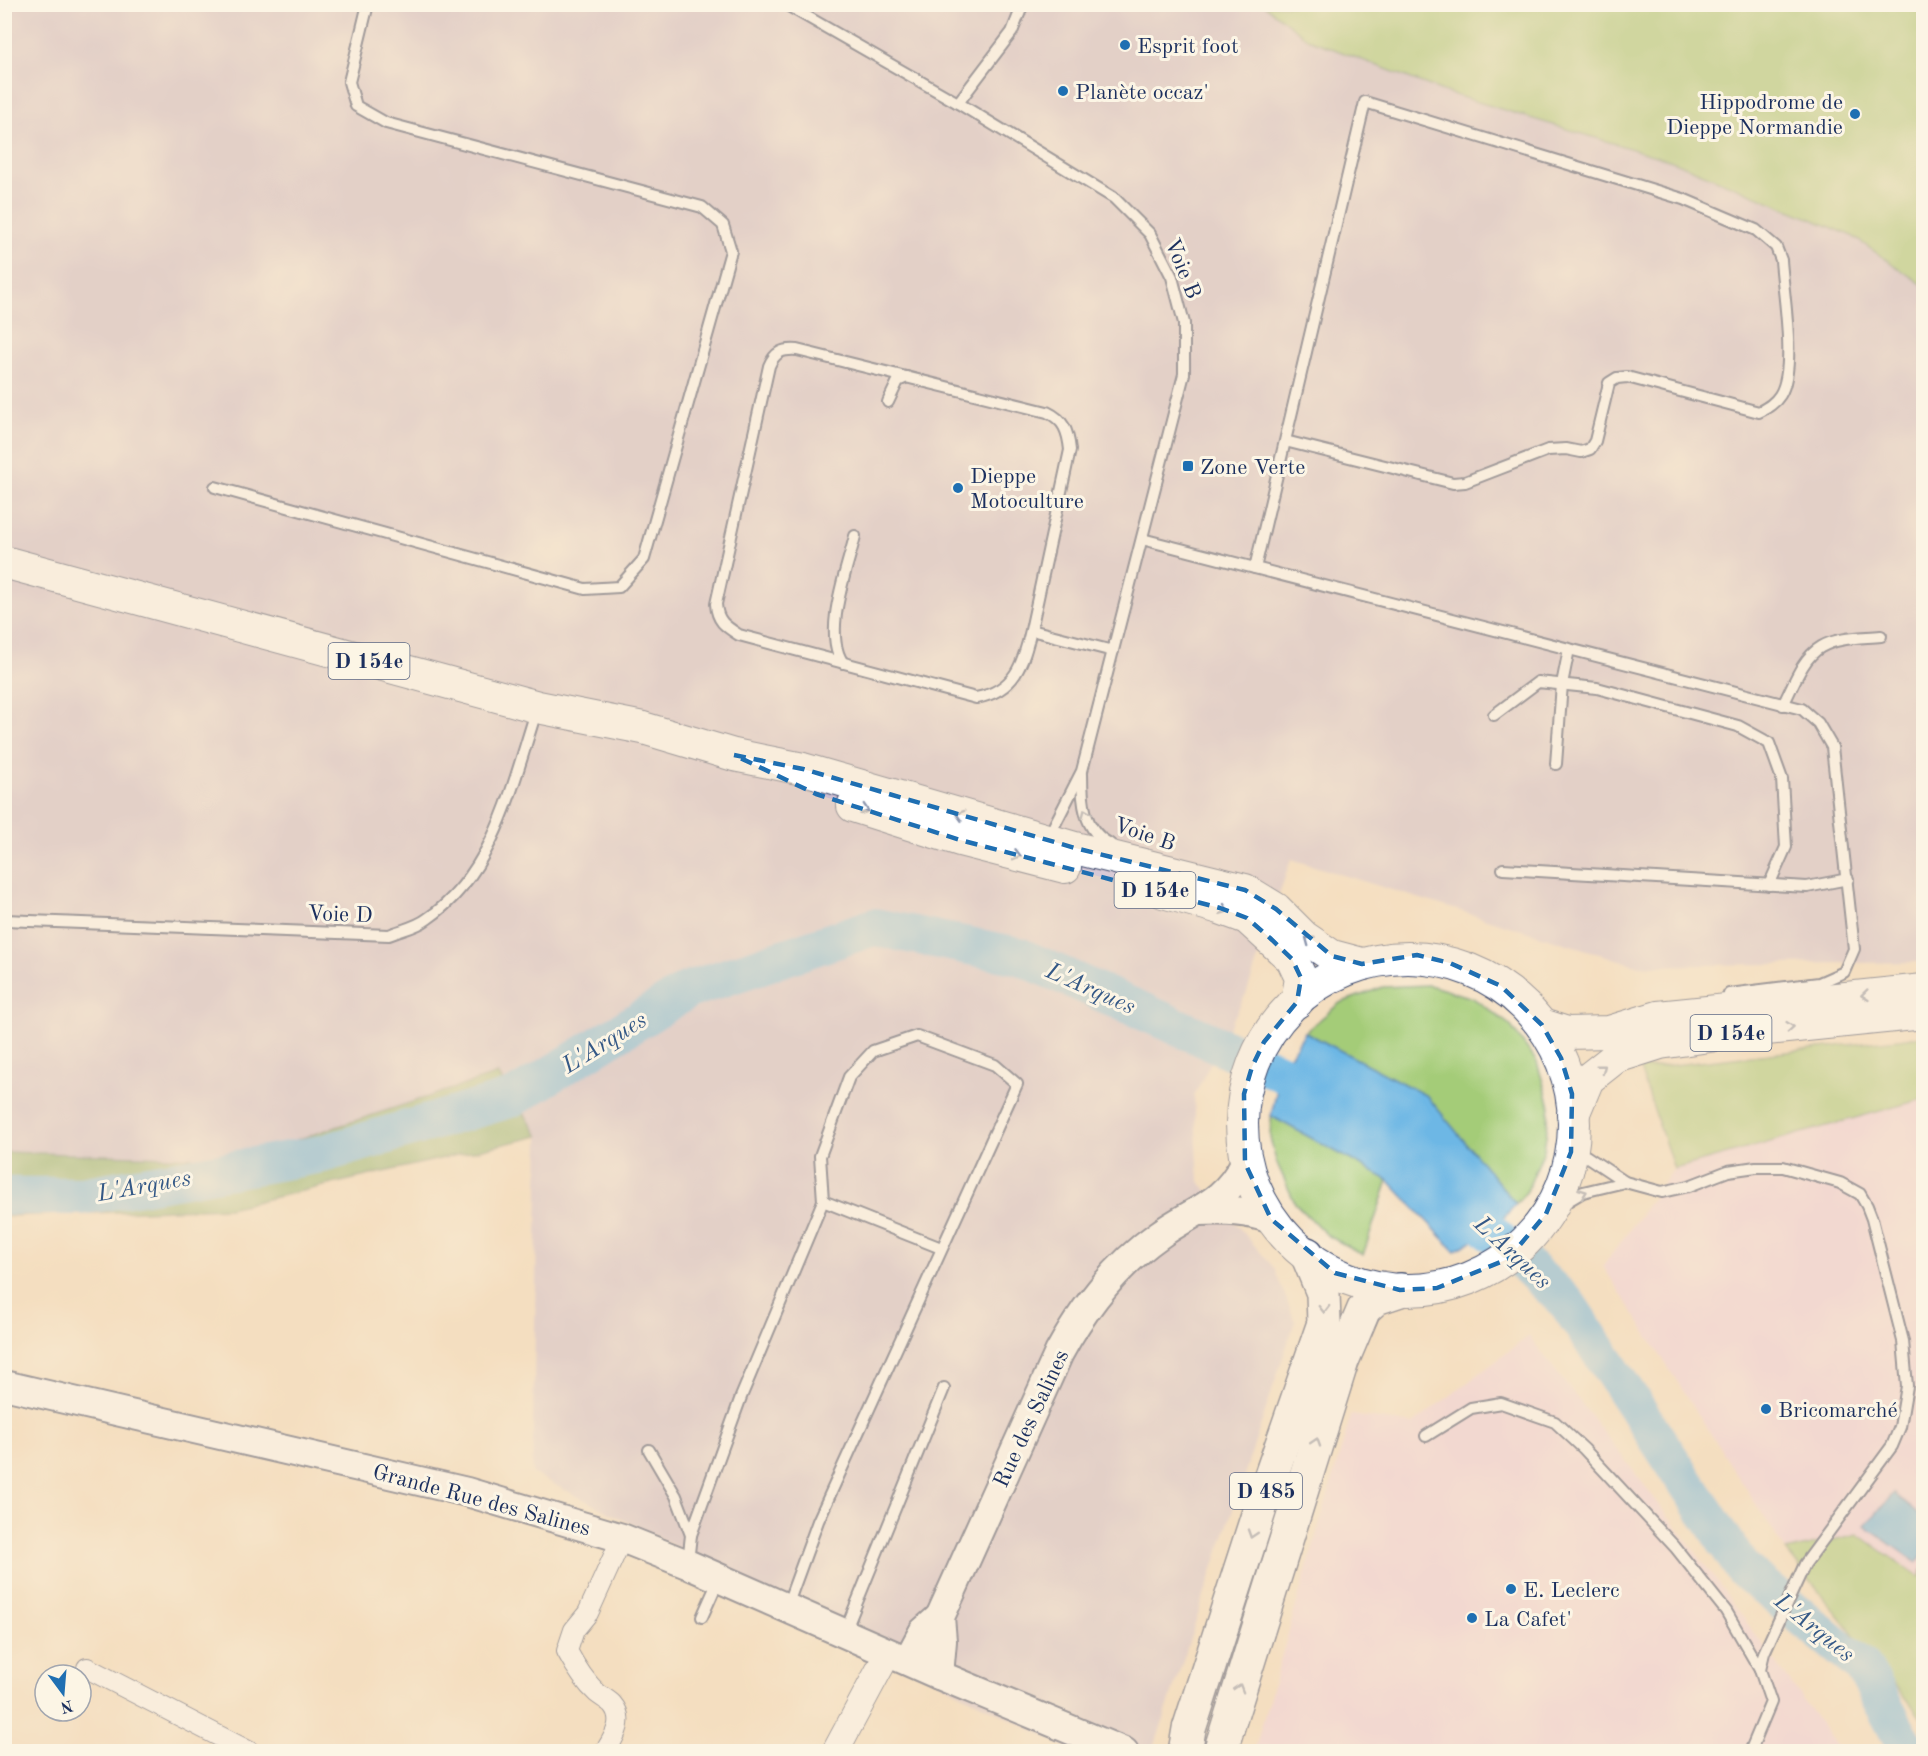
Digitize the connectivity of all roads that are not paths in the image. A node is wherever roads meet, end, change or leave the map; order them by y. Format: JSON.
{"nodes":[{"id":1,"x":368,"y":4,"type":"edge"},
{"id":2,"x":784,"y":4,"type":"edge"},
{"id":3,"x":1023,"y":4,"type":"edge"},
{"id":4,"x":958,"y":103,"type":"junction"},
{"id":5,"x":907,"y":377,"type":"junction"},
{"id":6,"x":888,"y":402,"type":"dead end"},
{"id":7,"x":1285,"y":441,"type":"junction"},
{"id":8,"x":214,"y":487,"type":"dead end"},
{"id":9,"x":855,"y":536,"type":"dead end"},
{"id":10,"x":1142,"y":539,"type":"junction"},
{"id":11,"x":4,"y":562,"type":"edge"},
{"id":12,"x":1255,"y":568,"type":"junction"},
{"id":13,"x":1031,"y":630,"type":"junction"},
{"id":14,"x":1881,"y":636,"type":"dead end"},
{"id":15,"x":1569,"y":649,"type":"junction"},
{"id":16,"x":1113,"y":651,"type":"junction"},
{"id":17,"x":843,"y":663,"type":"junction"},
{"id":18,"x":1562,"y":684,"type":"junction"},
{"id":19,"x":1783,"y":705,"type":"junction"},
{"id":20,"x":538,"y":708,"type":"junction"},
{"id":21,"x":1494,"y":715,"type":"dead end"},
{"id":22,"x":734,"y":755,"type":"junction"},
{"id":23,"x":1556,"y":764,"type":"dead end"},
{"id":24,"x":1082,"y":771,"type":"junction"},
{"id":25,"x":1037,"y":837,"type":"junction"},
{"id":26,"x":1503,"y":869,"type":"dead end"},
{"id":27,"x":1848,"y":879,"type":"junction"},
{"id":28,"x":1769,"y":885,"type":"junction"},
{"id":29,"x":1245,"y":890,"type":"junction"},
{"id":30,"x":4,"y":920,"type":"edge"},
{"id":31,"x":1362,"y":964,"type":"junction"},
{"id":32,"x":1923,"y":990,"type":"edge"},
{"id":33,"x":1720,"y":996,"type":"dead end"},
{"id":34,"x":1686,"y":1003,"type":"dead end"},
{"id":35,"x":1289,"y":1011,"type":"junction"},
{"id":36,"x":1923,"y":1013,"type":"edge"},
{"id":37,"x":1542,"y":1025,"type":"junction"},
{"id":38,"x":1609,"y":1032,"type":"junction"},
{"id":39,"x":1572,"y":1116,"type":"junction"},
{"id":40,"x":1571,"y":1152,"type":"junction"},
{"id":41,"x":1245,"y":1163,"type":"junction"},
{"id":42,"x":1624,"y":1182,"type":"junction"},
{"id":43,"x":823,"y":1201,"type":"junction"},
{"id":44,"x":1200,"y":1211,"type":"junction"},
{"id":45,"x":1546,"y":1214,"type":"junction"},
{"id":46,"x":1270,"y":1219,"type":"junction"},
{"id":47,"x":941,"y":1248,"type":"junction"},
{"id":48,"x":1307,"y":1254,"type":"junction"},
{"id":49,"x":1400,"y":1290,"type":"junction"},
{"id":50,"x":4,"y":1385,"type":"edge"},
{"id":51,"x":944,"y":1388,"type":"dead end"},
{"id":52,"x":1425,"y":1436,"type":"dead end"},
{"id":53,"x":649,"y":1450,"type":"dead end"},
{"id":54,"x":691,"y":1535,"type":"junction"},
{"id":55,"x":622,"y":1538,"type":"junction"},
{"id":56,"x":687,"y":1564,"type":"junction"},
{"id":57,"x":719,"y":1578,"type":"junction"},
{"id":58,"x":786,"y":1609,"type":"junction"},
{"id":59,"x":702,"y":1617,"type":"dead end"},
{"id":60,"x":940,"y":1617,"type":"junction"},
{"id":61,"x":844,"y":1634,"type":"junction"},
{"id":62,"x":898,"y":1656,"type":"junction"},
{"id":63,"x":93,"y":1671,"type":"edge"},
{"id":64,"x":1760,"y":1671,"type":"junction"},
{"id":65,"x":939,"y":1675,"type":"junction"},
{"id":66,"x":1187,"y":1740,"type":"edge"},
{"id":67,"x":1221,"y":1748,"type":"edge"},
{"id":68,"x":1113,"y":1749,"type":"edge"},
{"id":69,"x":250,"y":1752,"type":"edge"},
{"id":70,"x":605,"y":1752,"type":"edge"},
{"id":71,"x":835,"y":1752,"type":"edge"},
{"id":72,"x":1750,"y":1752,"type":"edge"}],
"edges":[{"from":1,"to":8,"type":"lane"},
{"from":2,"to":4,"type":"lane","name":"Voie B"},
{"from":3,"to":4,"type":"lane"},
{"from":4,"to":10,"type":"lane","name":"Voie B"},
{"from":5,"to":6,"type":"lane"},
{"from":5,"to":13,"type":"lane"},
{"from":5,"to":17,"type":"lane"},
{"from":7,"to":7,"type":"lane"},
{"from":7,"to":12,"type":"lane"},
{"from":9,"to":17,"type":"lane"},
{"from":10,"to":12,"type":"lane"},
{"from":10,"to":16,"type":"lane","name":"Voie B"},
{"from":11,"to":20,"type":"main road","number":"D 154e"},
{"from":12,"to":15,"type":"lane"},
{"from":13,"to":16,"type":"lane"},
{"from":13,"to":17,"type":"lane"},
{"from":14,"to":19,"type":"lane"},
{"from":15,"to":18,"type":"lane"},
{"from":15,"to":19,"type":"lane"},
{"from":16,"to":24,"type":"lane","name":"Voie B"},
{"from":18,"to":21,"type":"lane"},
{"from":18,"to":23,"type":"lane"},
{"from":18,"to":28,"type":"lane"},
{"from":19,"to":27,"type":"lane"},
{"from":20,"to":22,"type":"main road","number":"D 154e"},
{"from":20,"to":30,"type":"lane","name":"Voie D"},
{"from":25,"to":22,"type":"main road","number":"D 154e","one_way":true},
{"from":22,"to":35,"type":"main road","number":"D 154e","one_way":true},
{"from":24,"to":25,"type":"lane","name":"Voie B"},
{"from":29,"to":24,"type":"lane","name":"Voie B","one_way":true},
{"from":25,"to":29,"type":"main road","number":"D 154e"},
{"from":26,"to":28,"type":"lane"},
{"from":27,"to":28,"type":"lane"},
{"from":27,"to":33,"type":"lane"},
{"from":31,"to":29,"type":"main road","number":"D 154e","one_way":true},
{"from":31,"to":35,"type":"main road"},
{"from":31,"to":37,"type":"main road"},
{"from":32,"to":38,"type":"main road","number":"D 154e","one_way":true},
{"from":34,"to":38,"type":"lane"},
{"from":35,"to":41,"type":"main road"},
{"from":39,"to":36,"type":"main road","number":"D 154e","one_way":true},
{"from":37,"to":38,"type":"main road","number":"D 154e"},
{"from":37,"to":39,"type":"main road"},
{"from":39,"to":40,"type":"main road"},
{"from":40,"to":42,"type":"lane"},
{"from":40,"to":45,"type":"main road"},
{"from":41,"to":44,"type":"main road","name":"Rue des Salines"},
{"from":41,"to":46,"type":"main road"},
{"from":45,"to":42,"type":"lane","one_way":true},
{"from":42,"to":64,"type":"lane"},
{"from":43,"to":47,"type":"lane"},
{"from":43,"to":47,"type":"lane"},
{"from":43,"to":54,"type":"lane"},
{"from":44,"to":46,"type":"main road","name":"Rue des Salines"},
{"from":44,"to":60,"type":"main road","name":"Rue des Salines"},
{"from":45,"to":49,"type":"main road"},
{"from":46,"to":48,"type":"main road"},
{"from":47,"to":58,"type":"lane"},
{"from":48,"to":49,"type":"main road"},
{"from":48,"to":66,"type":"highway","number":"D 485","one_way":true},
{"from":67,"to":49,"type":"highway","number":"D 485","one_way":true},
{"from":50,"to":55,"type":"main road","name":"Grande Rue des Salines"},
{"from":51,"to":61,"type":"lane"},
{"from":52,"to":64,"type":"lane"},
{"from":53,"to":54,"type":"lane"},
{"from":54,"to":56,"type":"lane"},
{"from":55,"to":56,"type":"main road","name":"Grande Rue des Salines"},
{"from":55,"to":70,"type":"street"},
{"from":56,"to":57,"type":"main road","name":"Grande Rue des Salines"},
{"from":57,"to":58,"type":"main road","name":"Grande Rue des Salines"},
{"from":57,"to":59,"type":"lane"},
{"from":58,"to":61,"type":"main road","name":"Grande Rue des Salines"},
{"from":60,"to":62,"type":"main road"},
{"from":60,"to":65,"type":"main road","name":"Rue des Salines"},
{"from":61,"to":62,"type":"main road","name":"Grande Rue des Salines"},
{"from":62,"to":65,"type":"main road","name":"Grande Rue des Salines"},
{"from":62,"to":71,"type":"street"},
{"from":63,"to":69,"type":"street"},
{"from":64,"to":72,"type":"lane"},
{"from":65,"to":68,"type":"main road","name":"Grande Rue des Salines"}]}
